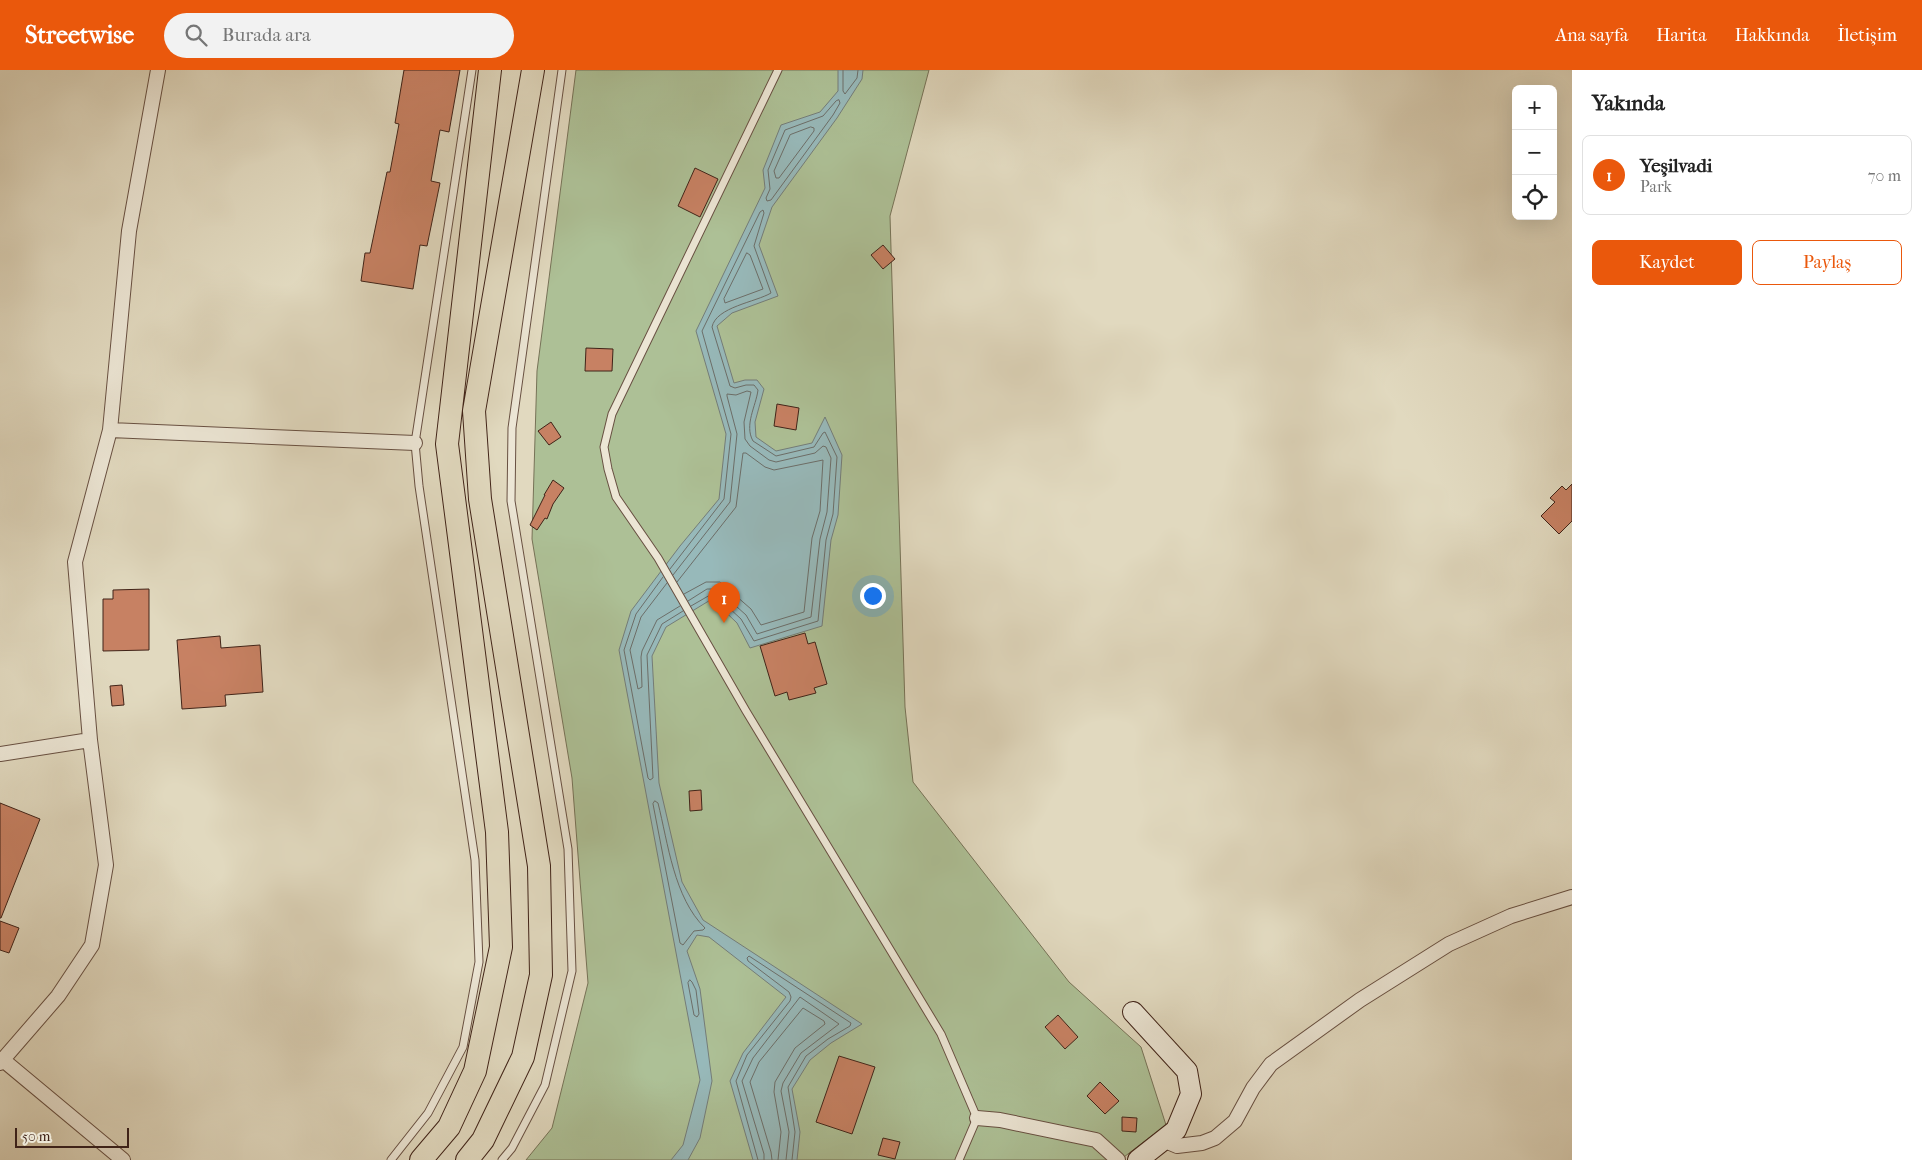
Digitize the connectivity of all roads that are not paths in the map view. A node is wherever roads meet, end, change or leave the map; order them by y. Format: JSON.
{"nodes":[{"id":1,"x":158,"y":70,"type":"edge"},
{"id":2,"x":472,"y":70,"type":"edge"},
{"id":3,"x":490,"y":70,"type":"edge"},
{"id":4,"x":533,"y":70,"type":"edge"},
{"id":5,"x":562,"y":70,"type":"edge"},
{"id":6,"x":778,"y":70,"type":"edge"},
{"id":7,"x":110,"y":430,"type":"junction"},
{"id":8,"x":416,"y":443,"type":"junction"},
{"id":9,"x":90,"y":740,"type":"junction"},
{"id":10,"x":0,"y":754,"type":"edge"},
{"id":11,"x":1572,"y":897,"type":"edge"},
{"id":12,"x":1132,"y":1012,"type":"dead end"},
{"id":13,"x":1,"y":1062,"type":"edge"},
{"id":14,"x":978,"y":1118,"type":"junction"},
{"id":15,"x":1163,"y":1140,"type":"junction"},
{"id":16,"x":123,"y":1160,"type":"edge"},
{"id":17,"x":391,"y":1160,"type":"edge"},
{"id":18,"x":421,"y":1160,"type":"edge"},
{"id":19,"x":467,"y":1160,"type":"edge"},
{"id":20,"x":502,"y":1160,"type":"edge"},
{"id":21,"x":959,"y":1160,"type":"edge"},
{"id":22,"x":1118,"y":1160,"type":"edge"},
{"id":23,"x":1138,"y":1160,"type":"edge"}],
"edges":[{"from":1,"to":7,"type":"street"},
{"from":2,"to":8,"type":"lane"},
{"from":3,"to":18,"type":"main road"},
{"from":4,"to":19,"type":"main road"},
{"from":5,"to":20,"type":"lane"},
{"from":6,"to":14,"type":"lane"},
{"from":7,"to":8,"type":"street"},
{"from":7,"to":9,"type":"street"},
{"from":8,"to":17,"type":"lane"},
{"from":9,"to":10,"type":"street"},
{"from":9,"to":13,"type":"street"},
{"from":11,"to":15,"type":"street"},
{"from":12,"to":15,"type":"street"},
{"from":13,"to":16,"type":"street"},
{"from":14,"to":21,"type":"lane"},
{"from":14,"to":22,"type":"street"},
{"from":15,"to":23,"type":"street"}]}
